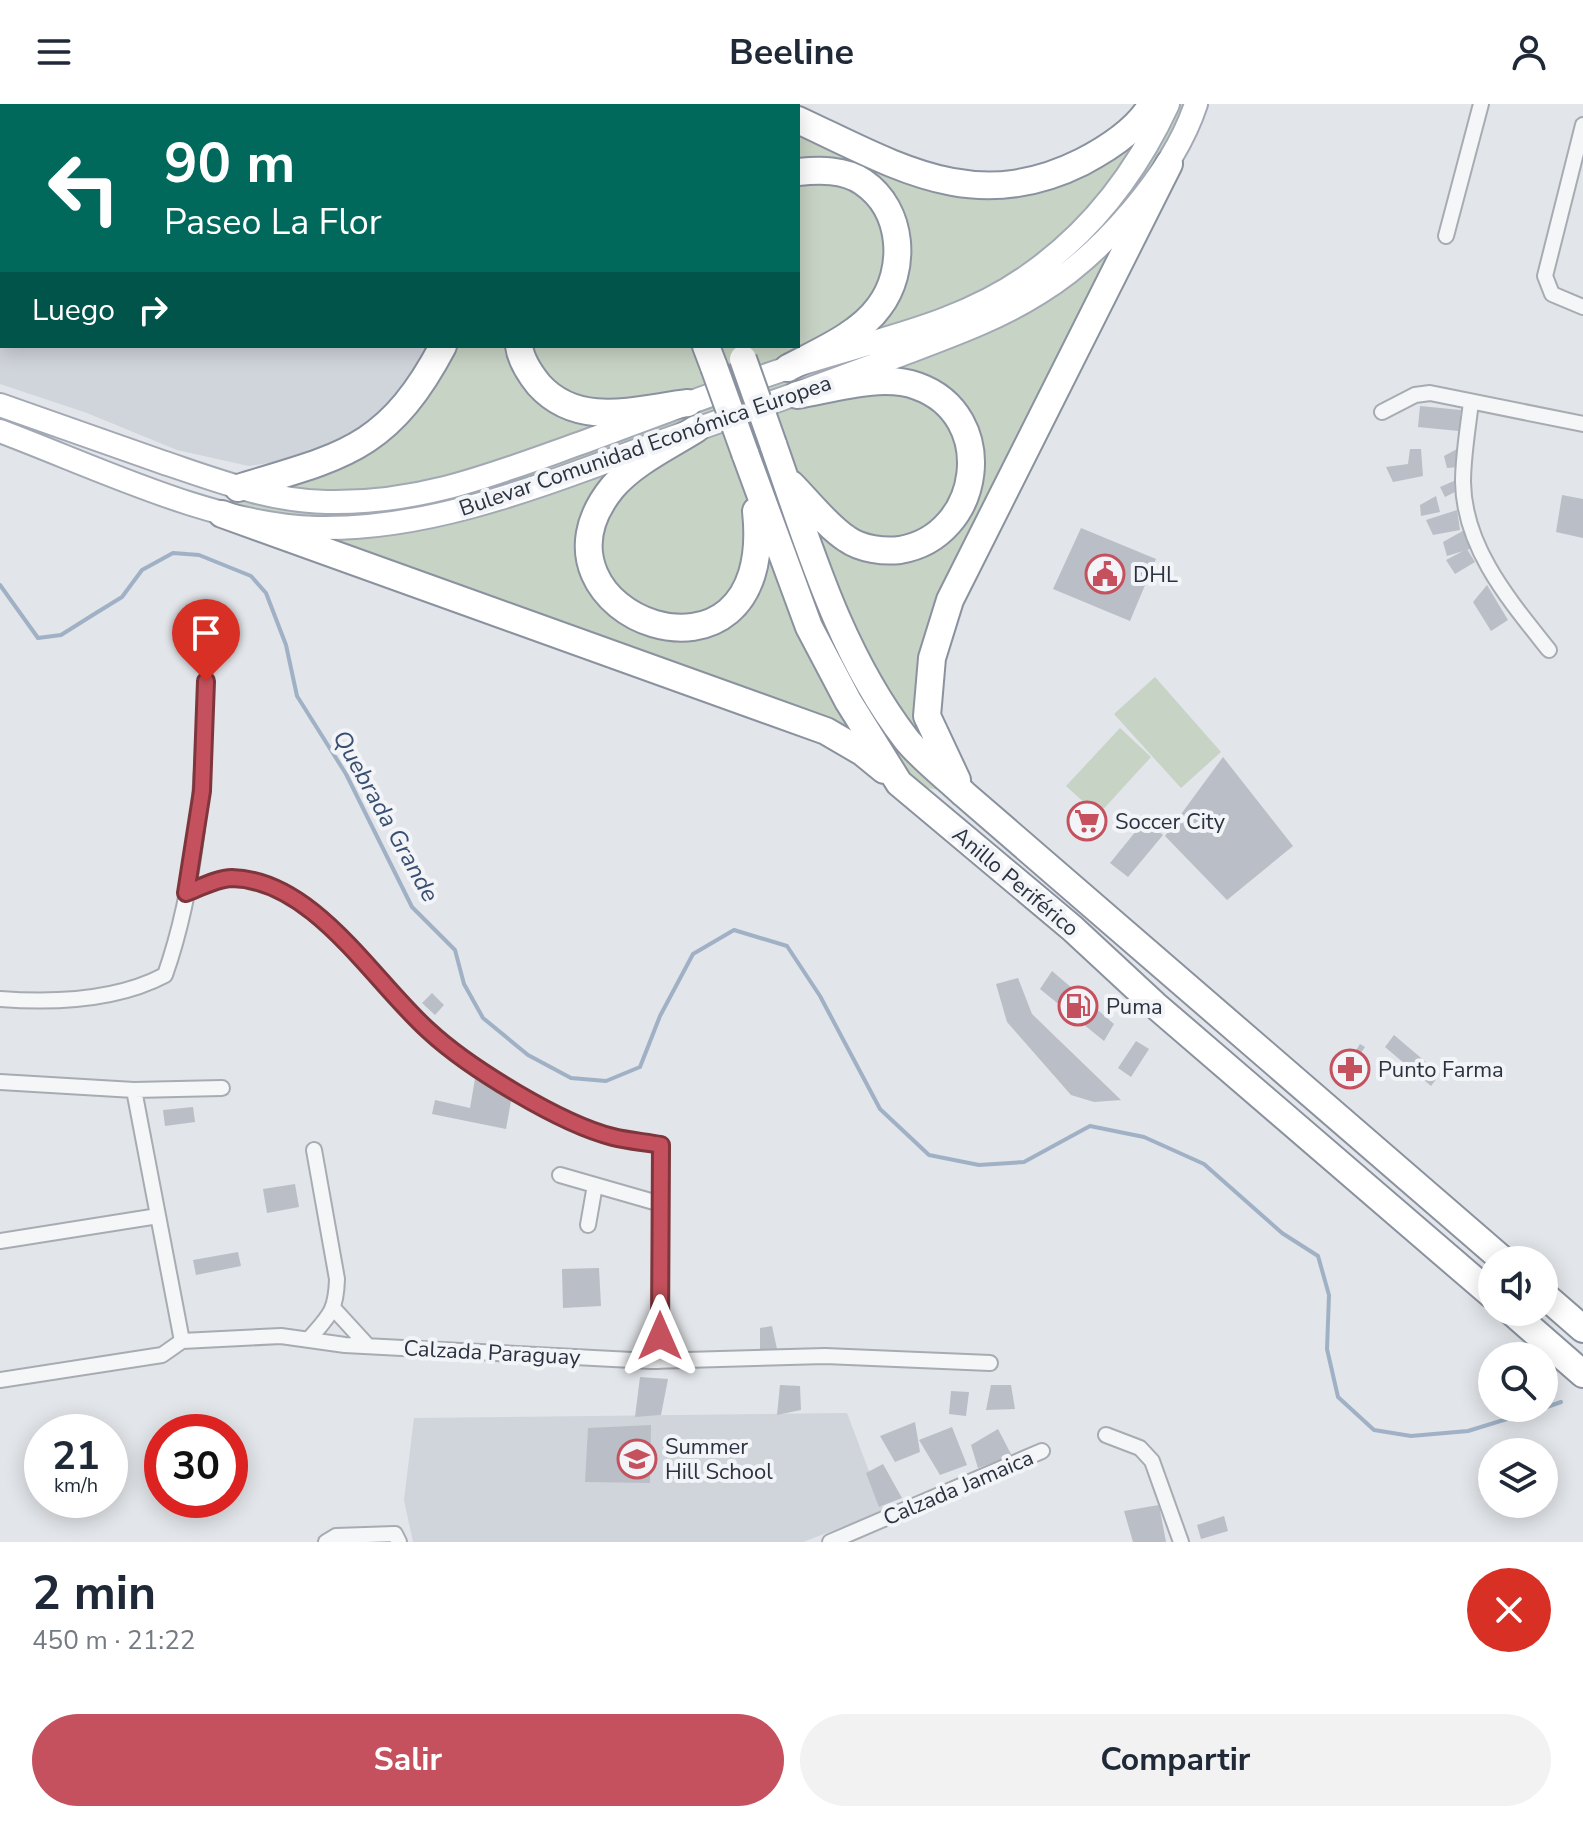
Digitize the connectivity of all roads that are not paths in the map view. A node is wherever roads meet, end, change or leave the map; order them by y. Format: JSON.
{"nodes":[{"id":1,"x":1152,"y":104,"type":"edge"},
{"id":2,"x":1168,"y":104,"type":"edge"},
{"id":3,"x":1196,"y":104,"type":"edge"},
{"id":4,"x":1481,"y":104,"type":"edge"},
{"id":5,"x":800,"y":121,"type":"edge"},
{"id":6,"x":1583,"y":125,"type":"edge"},
{"id":7,"x":1169,"y":164,"type":"junction"},
{"id":8,"x":800,"y":172,"type":"edge"},
{"id":9,"x":1446,"y":236,"type":"dead end"},
{"id":10,"x":1583,"y":307,"type":"edge"},
{"id":11,"x":442,"y":348,"type":"edge"},
{"id":12,"x":520,"y":348,"type":"edge"},
{"id":13,"x":708,"y":351,"type":"edge"},
{"id":14,"x":741,"y":352,"type":"edge"},
{"id":15,"x":788,"y":368,"type":"junction"},
{"id":16,"x":797,"y":395,"type":"junction"},
{"id":17,"x":1471,"y":402,"type":"junction"},
{"id":18,"x":688,"y":403,"type":"junction"},
{"id":19,"x":0,"y":405,"type":"edge"},
{"id":20,"x":1382,"y":412,"type":"dead end"},
{"id":21,"x":1583,"y":424,"type":"edge"},
{"id":22,"x":696,"y":429,"type":"junction"},
{"id":23,"x":0,"y":431,"type":"edge"},
{"id":24,"x":749,"y":465,"type":"junction"},
{"id":25,"x":786,"y":479,"type":"junction"},
{"id":26,"x":238,"y":488,"type":"junction"},
{"id":27,"x":222,"y":514,"type":"junction"},
{"id":28,"x":1549,"y":650,"type":"dead end"},
{"id":29,"x":206,"y":681,"type":"dead end"},
{"id":30,"x":899,"y":783,"type":"junction"},
{"id":31,"x":964,"y":794,"type":"junction"},
{"id":32,"x":186,"y":893,"type":"junction"},
{"id":33,"x":0,"y":999,"type":"edge"},
{"id":34,"x":0,"y":1082,"type":"edge"},
{"id":35,"x":222,"y":1088,"type":"dead end"},
{"id":36,"x":134,"y":1090,"type":"junction"},
{"id":37,"x":314,"y":1150,"type":"dead end"},
{"id":38,"x":560,"y":1175,"type":"dead end"},
{"id":39,"x":595,"y":1185,"type":"junction"},
{"id":40,"x":661,"y":1204,"type":"junction"},
{"id":41,"x":158,"y":1216,"type":"junction"},
{"id":42,"x":588,"y":1225,"type":"dead end"},
{"id":43,"x":0,"y":1241,"type":"edge"},
{"id":44,"x":1487,"y":1246,"type":"edge"},
{"id":45,"x":1478,"y":1283,"type":"edge"},
{"id":46,"x":1558,"y":1307,"type":"edge"},
{"id":47,"x":335,"y":1310,"type":"junction"},
{"id":48,"x":1528,"y":1326,"type":"edge"},
{"id":49,"x":1583,"y":1329,"type":"edge"},
{"id":50,"x":309,"y":1339,"type":"junction"},
{"id":51,"x":182,"y":1341,"type":"junction"},
{"id":52,"x":368,"y":1346,"type":"junction"},
{"id":53,"x":659,"y":1361,"type":"junction"},
{"id":54,"x":990,"y":1363,"type":"dead end"},
{"id":55,"x":1583,"y":1374,"type":"edge"},
{"id":56,"x":0,"y":1380,"type":"edge"},
{"id":57,"x":1106,"y":1435,"type":"dead end"},
{"id":58,"x":1042,"y":1451,"type":"dead end"},
{"id":59,"x":326,"y":1542,"type":"edge"},
{"id":60,"x":399,"y":1542,"type":"edge"},
{"id":61,"x":830,"y":1542,"type":"edge"},
{"id":62,"x":1181,"y":1542,"type":"edge"}],
"edges":[{"from":1,"to":5,"type":"highway"},
{"from":2,"to":15,"type":"main road","name":"Bulevar Comunidad Económica Europea"},
{"from":3,"to":7,"type":"main road","name":"Bulevar Comunidad Económica Europea"},
{"from":4,"to":9,"type":"street"},
{"from":6,"to":10,"type":"street"},
{"from":7,"to":16,"type":"main road","name":"Bulevar Comunidad Económica Europea"},
{"from":7,"to":31,"type":"highway"},
{"from":8,"to":15,"type":"highway"},
{"from":11,"to":26,"type":"highway"},
{"from":12,"to":18,"type":"highway"},
{"from":13,"to":24,"type":"highway","name":"Anillo Periférico","bridge":true},
{"from":14,"to":25,"type":"highway","name":"Anillo Periférico","bridge":true},
{"from":15,"to":18,"type":"main road","name":"Bulevar Comunidad Económica Europea"},
{"from":16,"to":22,"type":"main road","name":"Bulevar Comunidad Económica Europea"},
{"from":16,"to":25,"type":"highway"},
{"from":17,"to":20,"type":"street"},
{"from":17,"to":21,"type":"street"},
{"from":17,"to":28,"type":"street"},
{"from":18,"to":26,"type":"main road","name":"Bulevar Comunidad Económica Europea"},
{"from":19,"to":26,"type":"main road","name":"Bulevar Comunidad Económica Europea"},
{"from":22,"to":24,"type":"highway"},
{"from":22,"to":27,"type":"main road","name":"Bulevar Comunidad Económica Europea"},
{"from":23,"to":27,"type":"main road","name":"Bulevar Comunidad Económica Europea"},
{"from":24,"to":30,"type":"highway","name":"Anillo Periférico"},
{"from":25,"to":31,"type":"highway","name":"Anillo Periférico"},
{"from":27,"to":30,"type":"highway"},
{"from":29,"to":32,"type":"street"},
{"from":30,"to":45,"type":"highway","name":"Anillo Periférico"},
{"from":31,"to":44,"type":"highway","name":"Anillo Periférico"},
{"from":32,"to":33,"type":"street"},
{"from":32,"to":40,"type":"street"},
{"from":34,"to":36,"type":"street"},
{"from":35,"to":36,"type":"street"},
{"from":36,"to":41,"type":"street"},
{"from":37,"to":47,"type":"street"},
{"from":38,"to":39,"type":"street"},
{"from":39,"to":40,"type":"street"},
{"from":39,"to":42,"type":"street"},
{"from":40,"to":53,"type":"street"},
{"from":41,"to":43,"type":"street"},
{"from":41,"to":51,"type":"street"},
{"from":46,"to":49,"type":"highway"},
{"from":47,"to":50,"type":"street"},
{"from":47,"to":52,"type":"street"},
{"from":48,"to":55,"type":"highway"},
{"from":50,"to":51,"type":"street","name":"Calzada Paraguay"},
{"from":50,"to":52,"type":"street","name":"Calzada Paraguay"},
{"from":51,"to":56,"type":"street","name":"Calzada Paraguay"},
{"from":52,"to":53,"type":"street","name":"Calzada Paraguay"},
{"from":53,"to":54,"type":"street","name":"Calzada Paraguay"},
{"from":57,"to":62,"type":"street"},
{"from":58,"to":61,"type":"street","name":"Calzada Jamaica"},
{"from":59,"to":60,"type":"street"}]}
